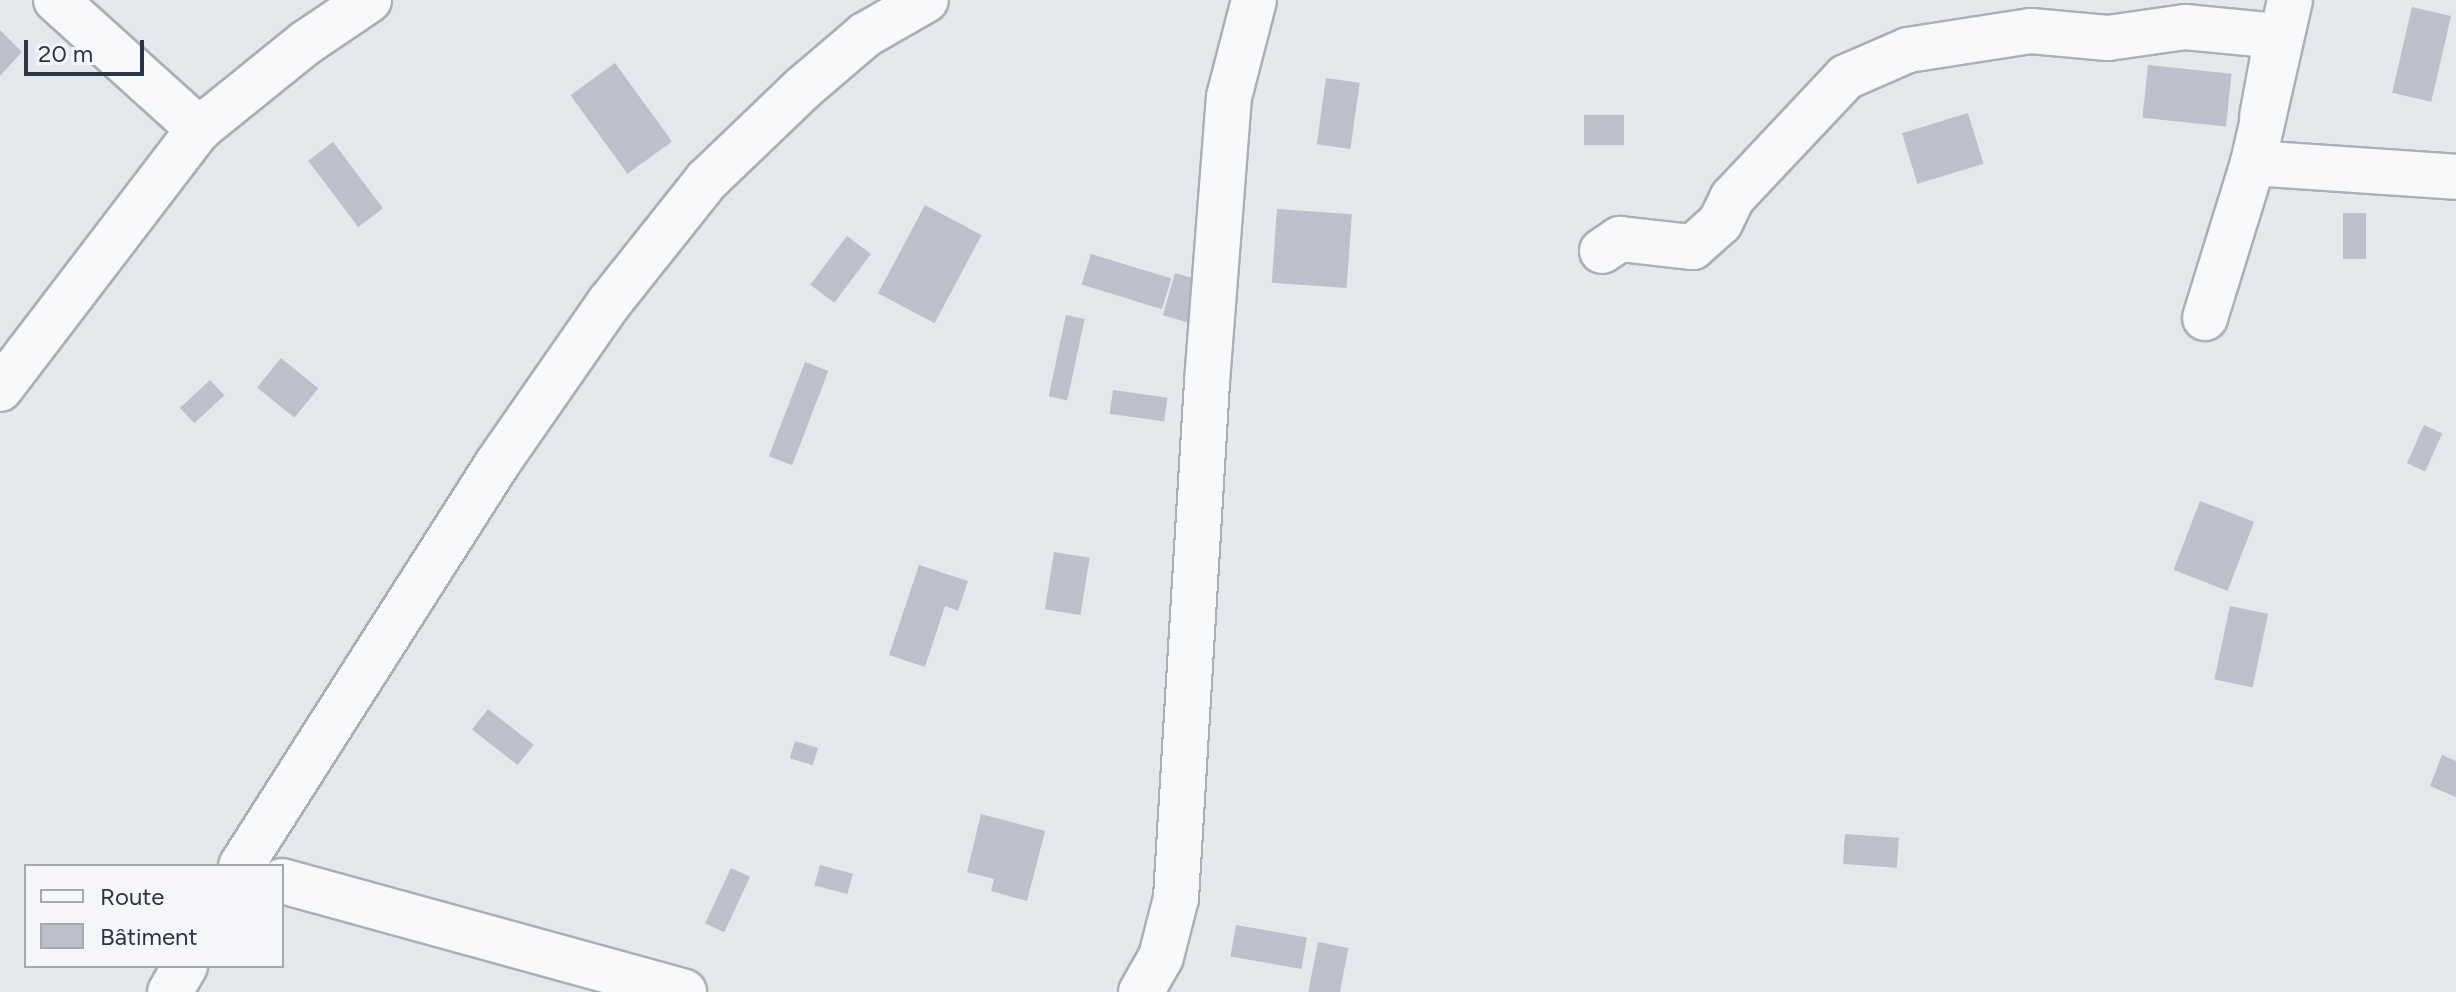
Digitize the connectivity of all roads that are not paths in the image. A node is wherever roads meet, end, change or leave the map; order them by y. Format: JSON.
{"nodes":[{"id":1,"x":56,"y":0,"type":"edge"},
{"id":2,"x":369,"y":0,"type":"edge"},
{"id":3,"x":926,"y":0,"type":"edge"},
{"id":4,"x":1254,"y":0,"type":"edge"},
{"id":5,"x":2290,"y":0,"type":"edge"},
{"id":6,"x":868,"y":14,"type":"edge"},
{"id":7,"x":2262,"y":117,"type":"junction"},
{"id":8,"x":199,"y":129,"type":"junction"},
{"id":9,"x":2253,"y":163,"type":"junction"},
{"id":10,"x":2456,"y":177,"type":"edge"},
{"id":11,"x":1602,"y":251,"type":"dead end"},
{"id":12,"x":2205,"y":318,"type":"dead end"},
{"id":13,"x":0,"y":389,"type":"edge"},
{"id":14,"x":242,"y":864,"type":"edge"},
{"id":15,"x":284,"y":882,"type":"edge"},
{"id":16,"x":184,"y":968,"type":"edge"},
{"id":17,"x":170,"y":992,"type":"edge"},
{"id":18,"x":684,"y":992,"type":"edge"},
{"id":19,"x":1141,"y":992,"type":"edge"}],
"edges":[{"from":1,"to":8,"type":"street"},
{"from":2,"to":8,"type":"street"},
{"from":3,"to":6,"type":"street"},
{"from":4,"to":19,"type":"street"},
{"from":5,"to":7,"type":"street"},
{"from":6,"to":14,"type":"street"},
{"from":7,"to":9,"type":"street"},
{"from":7,"to":11,"type":"street"},
{"from":8,"to":13,"type":"street"},
{"from":9,"to":10,"type":"street"},
{"from":9,"to":12,"type":"street"},
{"from":15,"to":18,"type":"street"},
{"from":16,"to":17,"type":"street"}]}
